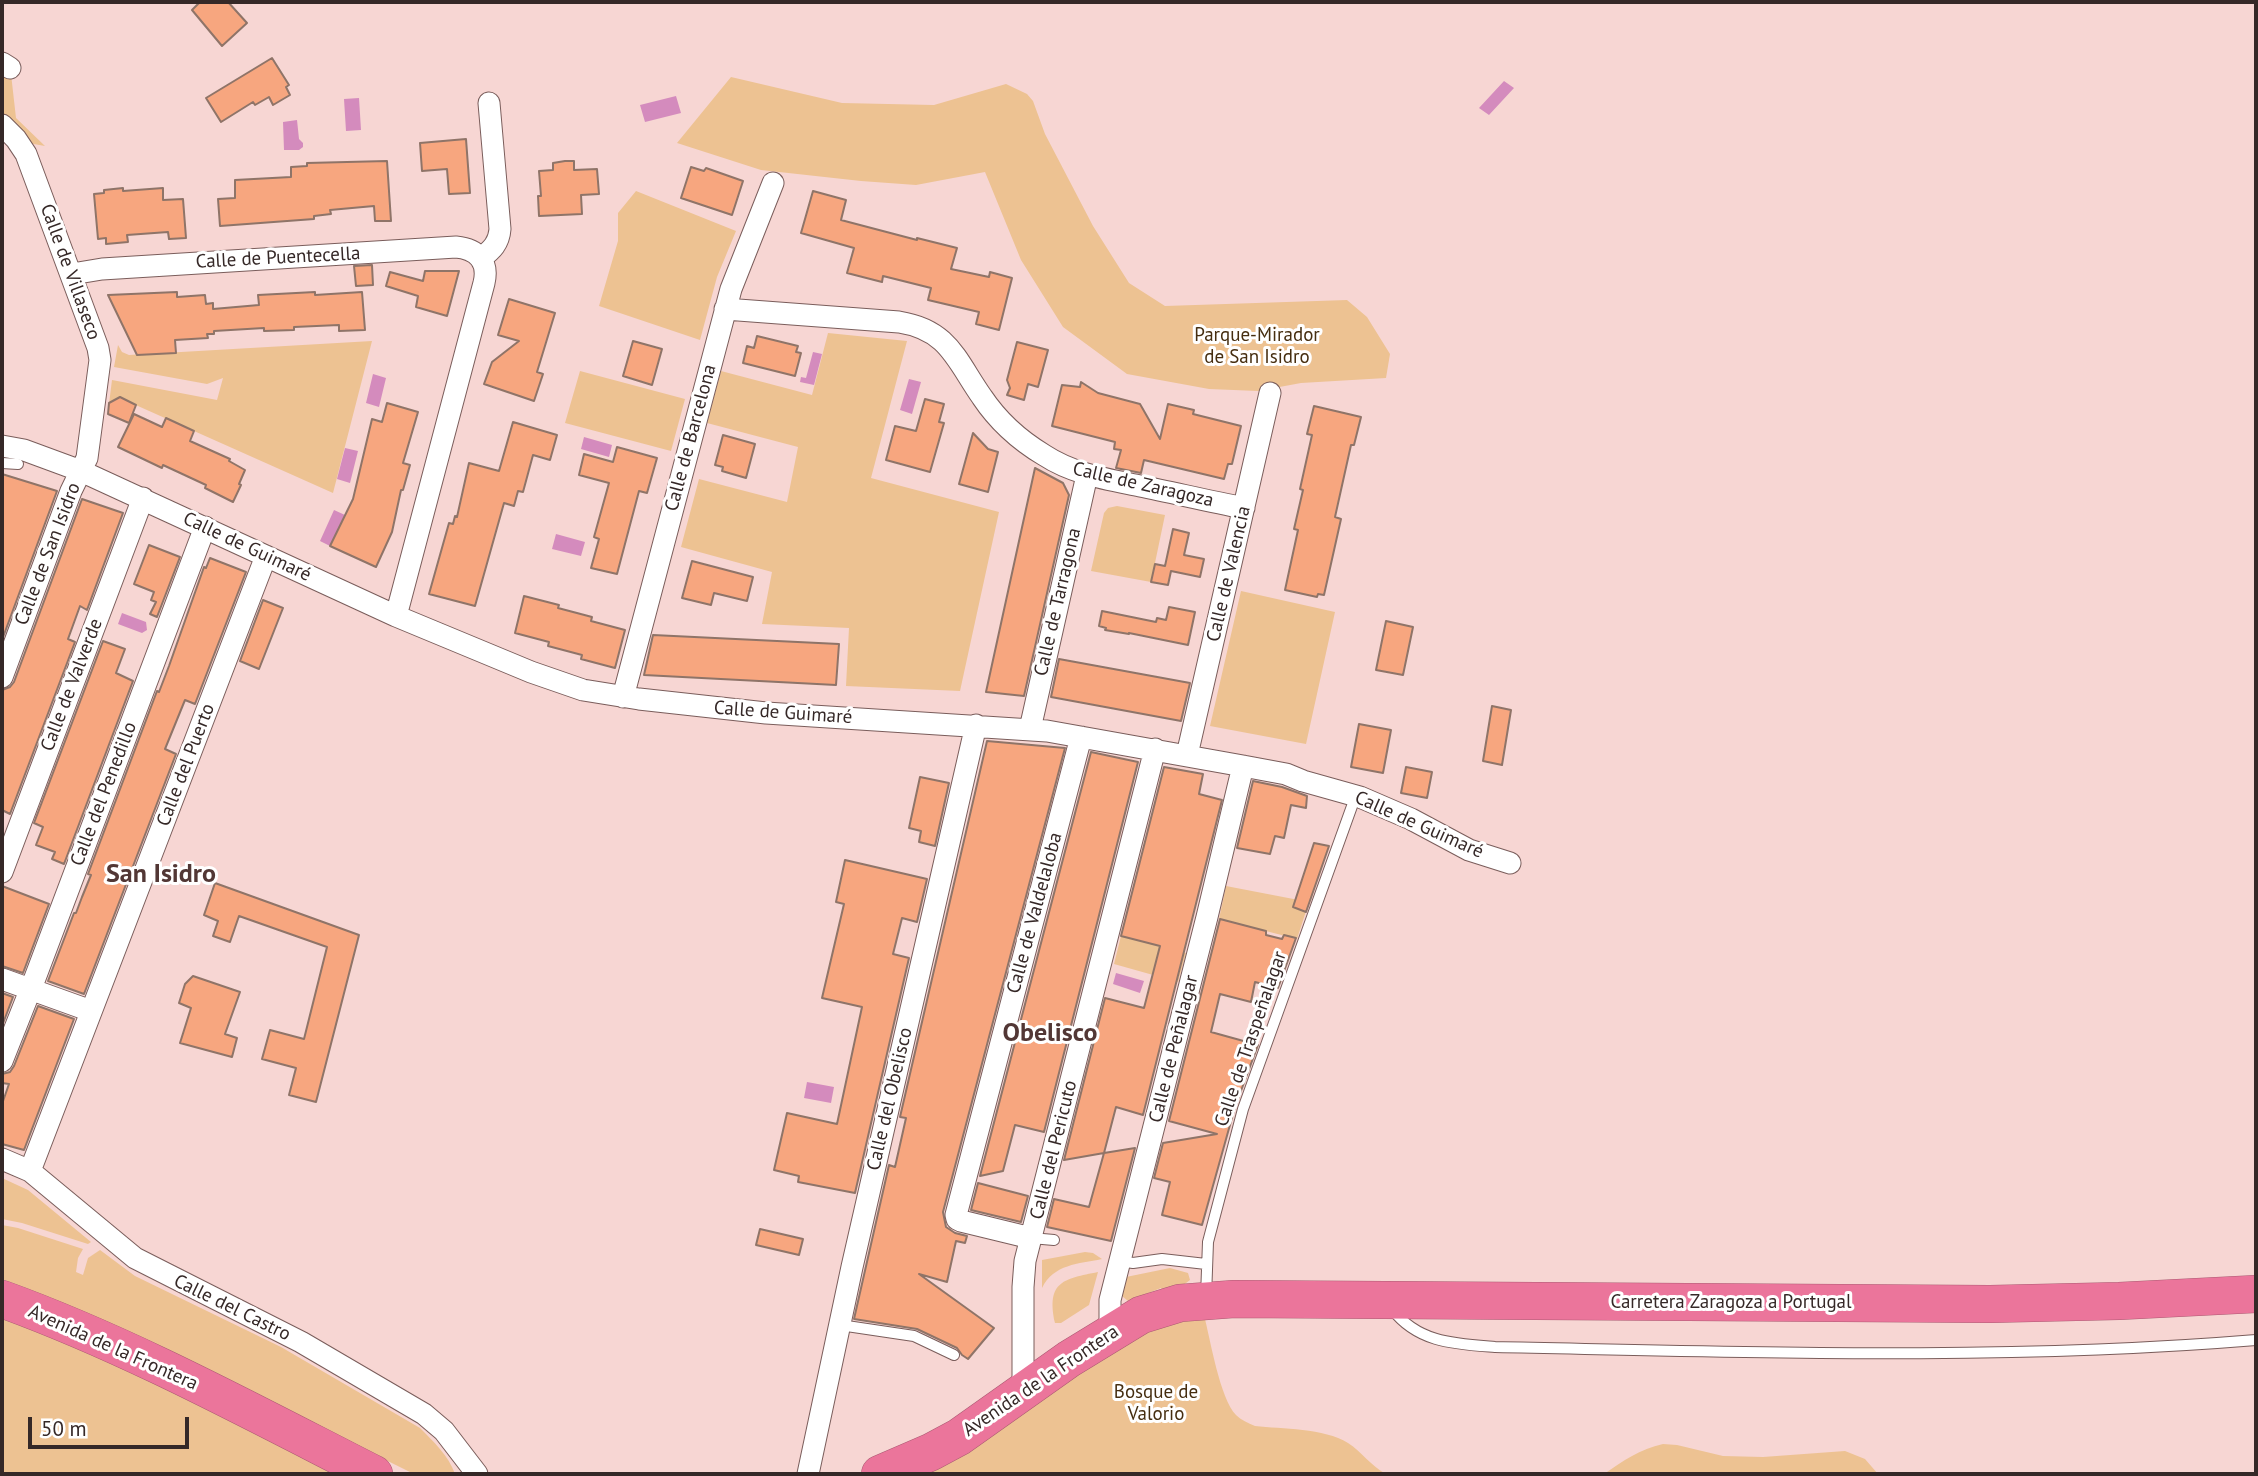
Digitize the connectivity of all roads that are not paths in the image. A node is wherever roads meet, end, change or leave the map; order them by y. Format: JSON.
{"nodes":[{"id":1,"x":489,"y":103,"type":"dead end"},
{"id":2,"x":2,"y":125,"type":"edge"},
{"id":3,"x":773,"y":183,"type":"dead end"},
{"id":4,"x":481,"y":258,"type":"junction"},
{"id":5,"x":72,"y":274,"type":"junction"},
{"id":6,"x":726,"y":309,"type":"junction"},
{"id":7,"x":1270,"y":393,"type":"dead end"},
{"id":8,"x":2,"y":446,"type":"edge"},
{"id":9,"x":2,"y":463,"type":"edge"},
{"id":10,"x":18,"y":464,"type":"dead end"},
{"id":11,"x":81,"y":471,"type":"junction"},
{"id":12,"x":1087,"y":475,"type":"junction"},
{"id":13,"x":142,"y":498,"type":"junction"},
{"id":14,"x":1244,"y":508,"type":"junction"},
{"id":15,"x":205,"y":527,"type":"junction"},
{"id":16,"x":266,"y":556,"type":"junction"},
{"id":17,"x":396,"y":616,"type":"junction"},
{"id":18,"x":2,"y":677,"type":"edge"},
{"id":19,"x":623,"y":697,"type":"junction"},
{"id":20,"x":976,"y":725,"type":"junction"},
{"id":21,"x":1030,"y":729,"type":"junction"},
{"id":22,"x":1081,"y":737,"type":"junction"},
{"id":23,"x":1155,"y":749,"type":"junction"},
{"id":24,"x":1187,"y":755,"type":"junction"},
{"id":25,"x":1243,"y":766,"type":"junction"},
{"id":26,"x":1356,"y":795,"type":"junction"},
{"id":27,"x":1510,"y":863,"type":"dead end"},
{"id":28,"x":2,"y":872,"type":"edge"},
{"id":29,"x":2,"y":979,"type":"edge"},
{"id":30,"x":30,"y":989,"type":"junction"},
{"id":31,"x":91,"y":1011,"type":"junction"},
{"id":32,"x":2,"y":1061,"type":"edge"},
{"id":33,"x":2,"y":1160,"type":"edge"},
{"id":34,"x":30,"y":1171,"type":"junction"},
{"id":35,"x":1031,"y":1238,"type":"junction"},
{"id":36,"x":1054,"y":1240,"type":"dead end"},
{"id":37,"x":1120,"y":1261,"type":"junction"},
{"id":38,"x":1206,"y":1264,"type":"junction"},
{"id":39,"x":2256,"y":1294,"type":"edge"},
{"id":40,"x":2,"y":1299,"type":"edge"},
{"id":41,"x":1206,"y":1300,"type":"junction"},
{"id":42,"x":1386,"y":1301,"type":"junction"},
{"id":43,"x":841,"y":1325,"type":"junction"},
{"id":44,"x":1110,"y":1332,"type":"junction"},
{"id":45,"x":2256,"y":1340,"type":"edge"},
{"id":46,"x":954,"y":1355,"type":"dead end"},
{"id":47,"x":1023,"y":1392,"type":"junction"},
{"id":48,"x":465,"y":1465,"type":"edge"},
{"id":49,"x":374,"y":1474,"type":"edge"},
{"id":50,"x":477,"y":1474,"type":"edge"},
{"id":51,"x":808,"y":1474,"type":"edge"},
{"id":52,"x":880,"y":1474,"type":"edge"}],
"edges":[{"from":1,"to":4,"type":"street"},
{"from":2,"to":5,"type":"street","name":"Calle de Villaseco"},
{"from":3,"to":6,"type":"street","name":"Calle de Barcelona"},
{"from":4,"to":5,"type":"street","name":"Calle de Puentecella"},
{"from":4,"to":17,"type":"street"},
{"from":5,"to":11,"type":"street","name":"Calle de Villaseco"},
{"from":6,"to":12,"type":"street","name":"Calle de Zaragoza"},
{"from":6,"to":19,"type":"street","name":"Calle de Barcelona"},
{"from":7,"to":14,"type":"street","name":"Calle de Valencia"},
{"from":8,"to":11,"type":"street","name":"Calle de Guimaré"},
{"from":9,"to":10,"type":"lane"},
{"from":11,"to":13,"type":"street","name":"Calle de Guimaré"},
{"from":11,"to":18,"type":"street","name":"Calle de San Isidro"},
{"from":12,"to":14,"type":"street","name":"Calle de Zaragoza"},
{"from":12,"to":21,"type":"street","name":"Calle de Tarragona"},
{"from":13,"to":15,"type":"street","name":"Calle de Guimaré"},
{"from":13,"to":28,"type":"street","name":"Calle de Valverde"},
{"from":14,"to":24,"type":"street","name":"Calle de Valencia"},
{"from":15,"to":16,"type":"street","name":"Calle de Guimaré"},
{"from":15,"to":30,"type":"street","name":"Calle del Penedillo"},
{"from":16,"to":17,"type":"street","name":"Calle de Guimaré"},
{"from":16,"to":31,"type":"street","name":"Calle del Puerto"},
{"from":17,"to":19,"type":"street","name":"Calle de Guimaré"},
{"from":19,"to":20,"type":"street","name":"Calle de Guimaré"},
{"from":20,"to":21,"type":"street","name":"Calle de Guimaré"},
{"from":20,"to":43,"type":"street","name":"Calle del Obelisco"},
{"from":21,"to":22,"type":"street","name":"Calle de Guimaré"},
{"from":22,"to":23,"type":"street","name":"Calle de Guimaré"},
{"from":22,"to":35,"type":"street","name":"Calle de Valdelaloba"},
{"from":23,"to":24,"type":"street","name":"Calle de Guimaré"},
{"from":23,"to":35,"type":"street","name":"Calle del Pericuto"},
{"from":24,"to":25,"type":"street","name":"Calle de Guimaré"},
{"from":25,"to":26,"type":"street","name":"Calle de Guimaré"},
{"from":25,"to":37,"type":"street","name":"Calle de Peñalagar"},
{"from":26,"to":27,"type":"street","name":"Calle de Guimaré"},
{"from":26,"to":38,"type":"lane","name":"Calle de Traspeñalagar"},
{"from":29,"to":30,"type":"street"},
{"from":30,"to":31,"type":"street"},
{"from":30,"to":32,"type":"street","name":"Calle del Penedillo"},
{"from":31,"to":34,"type":"street","name":"Calle del Puerto"},
{"from":33,"to":34,"type":"street","name":"Calle del Castro"},
{"from":34,"to":48,"type":"street","name":"Calle del Castro"},
{"from":35,"to":36,"type":"lane"},
{"from":35,"to":47,"type":"street","name":"Calle del Pericuto"},
{"from":37,"to":38,"type":"lane"},
{"from":37,"to":44,"type":"street","name":"Calle de Peñalagar"},
{"from":38,"to":41,"type":"lane","name":"Calle de Traspeñalagar"},
{"from":39,"to":42,"type":"highway","name":"Carretera Zaragoza a Portugal"},
{"from":40,"to":49,"type":"highway","name":"Avenida de la Frontera"},
{"from":41,"to":42,"type":"highway","name":"Carretera Zaragoza a Portugal"},
{"from":41,"to":44,"type":"highway","name":"Avenida de la Frontera"},
{"from":42,"to":45,"type":"lane"},
{"from":43,"to":46,"type":"lane"},
{"from":43,"to":51,"type":"street","name":"Calle del Obelisco"},
{"from":44,"to":47,"type":"highway","name":"Avenida de la Frontera"},
{"from":47,"to":52,"type":"highway","name":"Avenida de la Frontera"},
{"from":48,"to":50,"type":"street","name":"Calle del Castro"}]}
